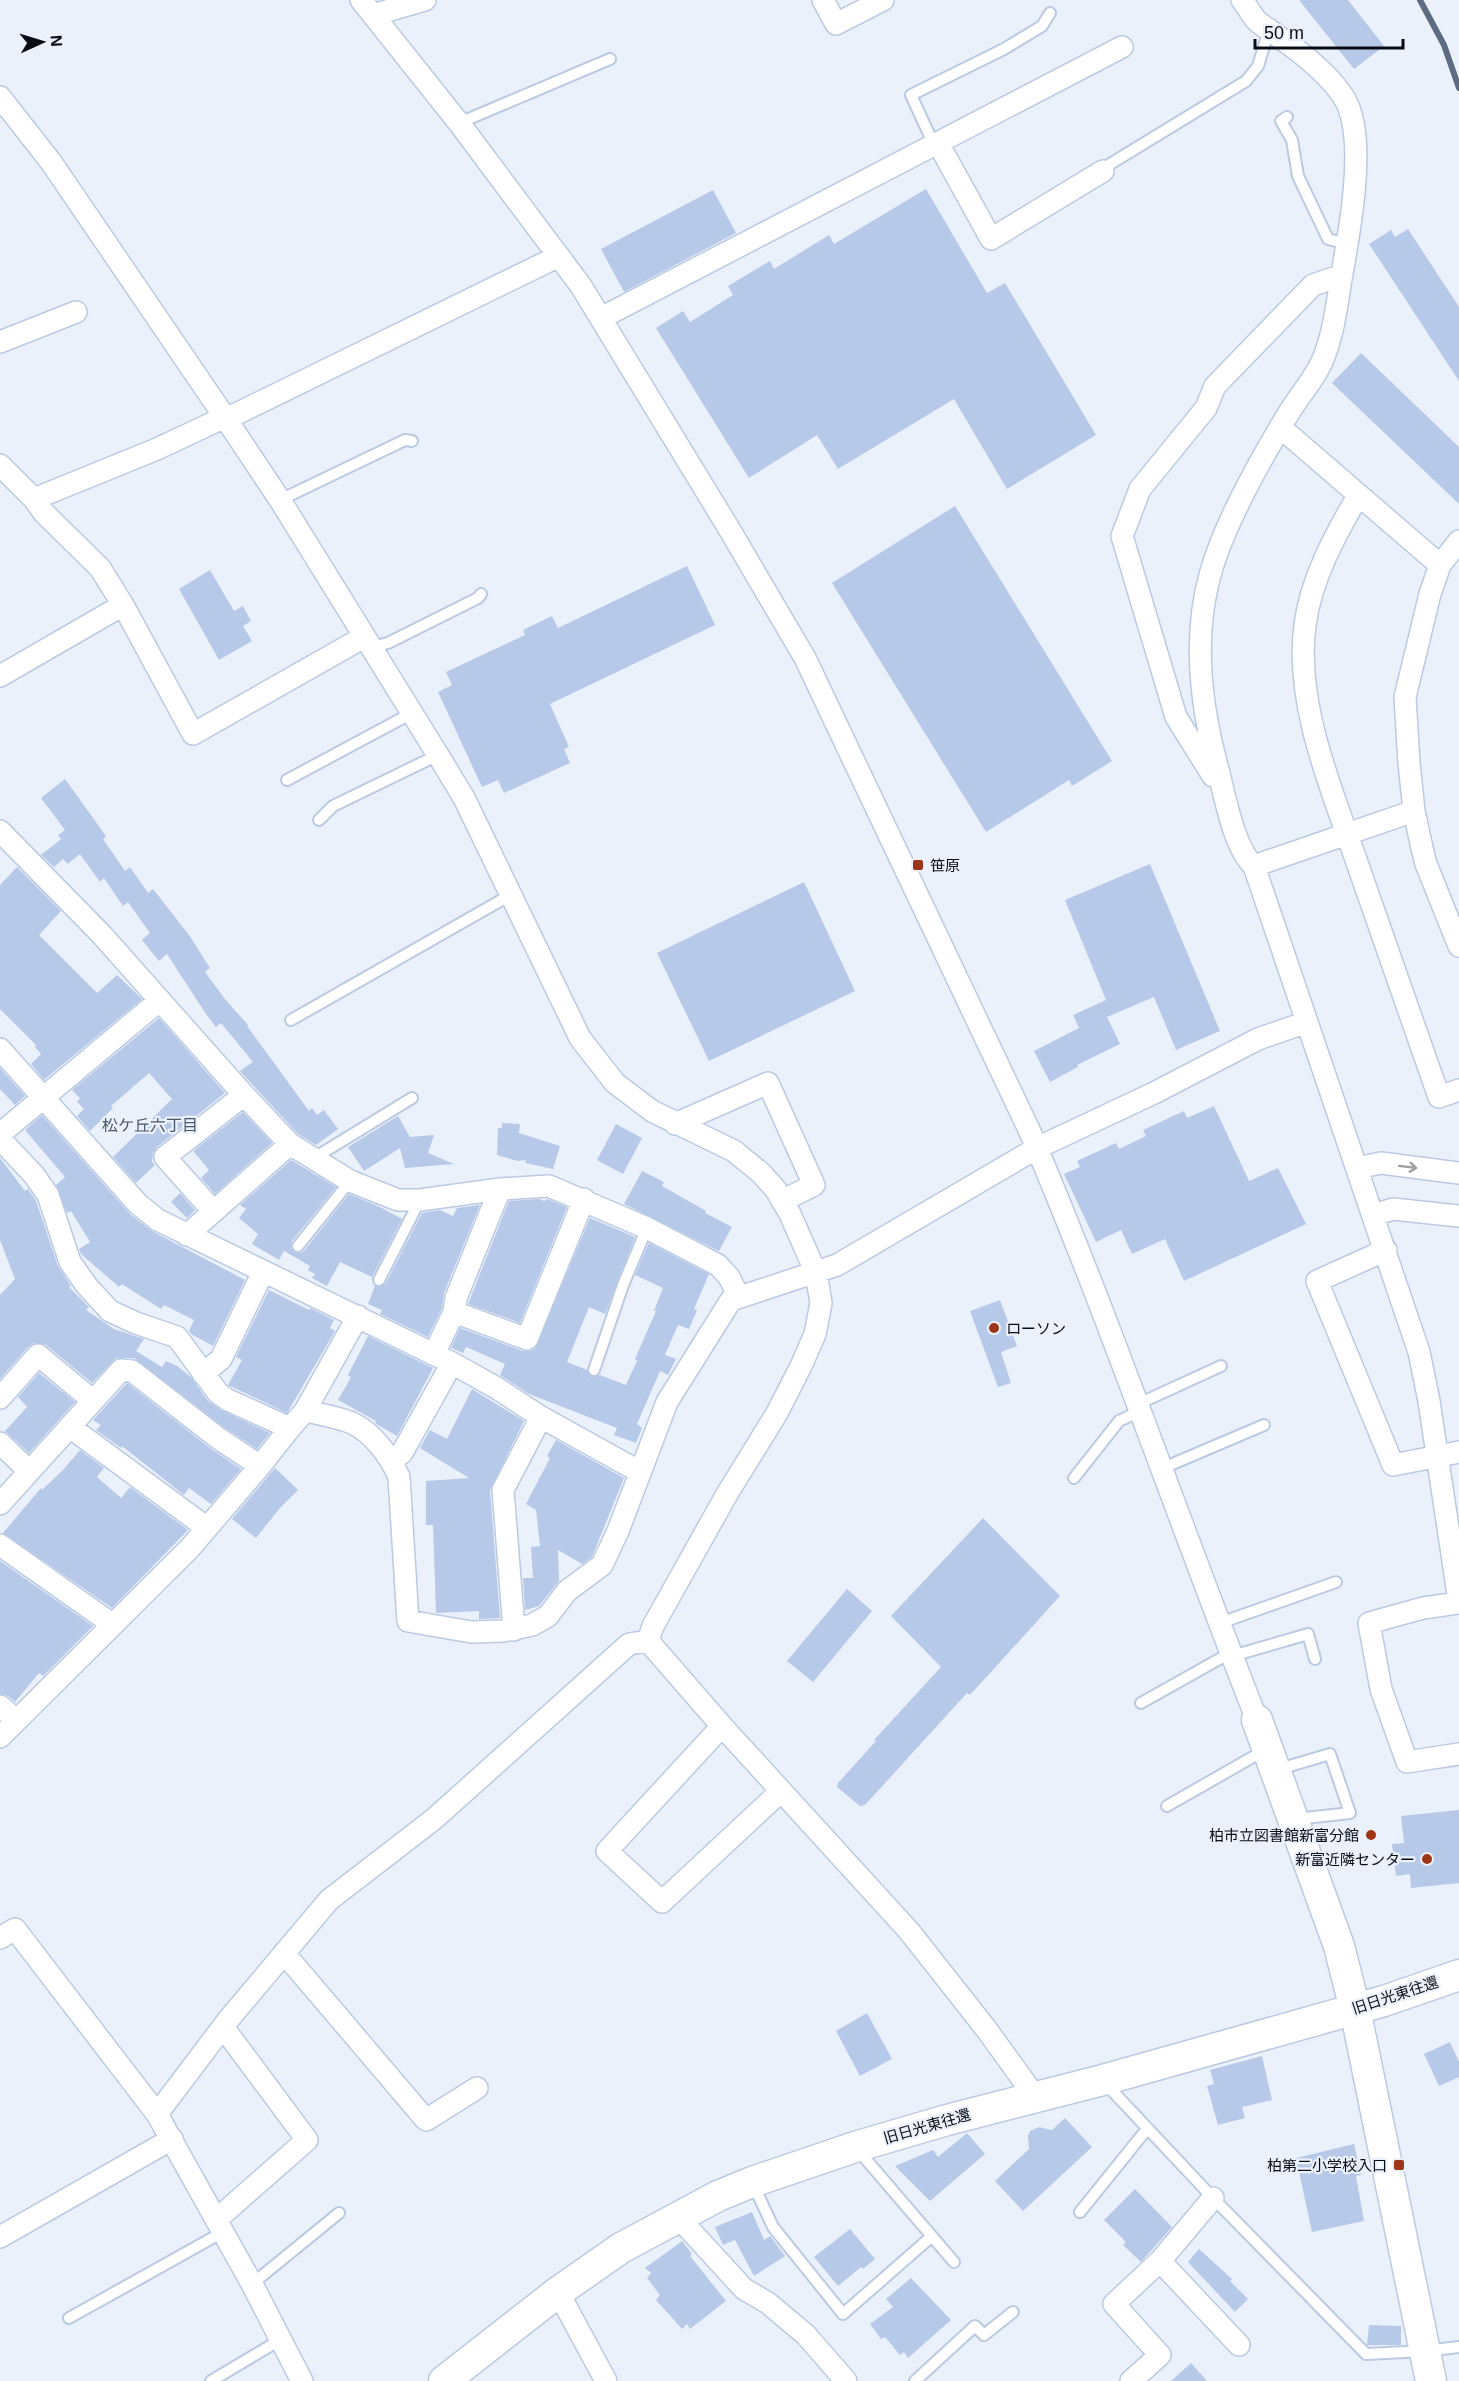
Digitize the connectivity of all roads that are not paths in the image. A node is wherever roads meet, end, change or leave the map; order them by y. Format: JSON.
{"nodes":[{"id":1,"x":425,"y":0,"type":"edge"},
{"id":2,"x":823,"y":0,"type":"edge"},
{"id":3,"x":883,"y":0,"type":"edge"},
{"id":4,"x":1242,"y":0,"type":"edge"},
{"id":5,"x":367,"y":8,"type":"edge"},
{"id":6,"x":1050,"y":13,"type":"dead end"},
{"id":7,"x":1269,"y":30,"type":"junction"},
{"id":8,"x":1122,"y":47,"type":"dead end"},
{"id":9,"x":610,"y":59,"type":"dead end"},
{"id":10,"x":0,"y":97,"type":"edge"},
{"id":11,"x":1287,"y":117,"type":"dead end"},
{"id":12,"x":459,"y":123,"type":"junction"},
{"id":13,"x":936,"y":144,"type":"junction"},
{"id":14,"x":1103,"y":171,"type":"joint"},
{"id":15,"x":1347,"y":244,"type":"junction"},
{"id":16,"x":559,"y":256,"type":"junction"},
{"id":17,"x":1342,"y":275,"type":"junction"},
{"id":18,"x":76,"y":312,"type":"dead end"},
{"id":19,"x":601,"y":318,"type":"junction"},
{"id":20,"x":0,"y":342,"type":"edge"},
{"id":21,"x":226,"y":418,"type":"junction"},
{"id":22,"x":1280,"y":427,"type":"junction"},
{"id":23,"x":412,"y":441,"type":"dead end"},
{"id":24,"x":0,"y":465,"type":"edge"},
{"id":25,"x":1358,"y":496,"type":"junction"},
{"id":26,"x":34,"y":499,"type":"junction"},
{"id":27,"x":280,"y":500,"type":"junction"},
{"id":28,"x":1459,"y":541,"type":"edge"},
{"id":29,"x":1440,"y":565,"type":"junction"},
{"id":30,"x":481,"y":594,"type":"dead end"},
{"id":31,"x":123,"y":605,"type":"junction"},
{"id":32,"x":367,"y":642,"type":"junction"},
{"id":33,"x":0,"y":676,"type":"edge"},
{"id":34,"x":412,"y":713,"type":"junction"},
{"id":35,"x":438,"y":755,"type":"junction"},
{"id":36,"x":287,"y":780,"type":"dead end"},
{"id":37,"x":1223,"y":790,"type":"junction"},
{"id":38,"x":1414,"y":811,"type":"junction"},
{"id":39,"x":319,"y":820,"type":"dead end"},
{"id":40,"x":0,"y":831,"type":"edge"},
{"id":41,"x":1348,"y":834,"type":"junction"},
{"id":42,"x":1254,"y":866,"type":"junction"},
{"id":43,"x":512,"y":894,"type":"junction"},
{"id":44,"x":1459,"y":946,"type":"edge"},
{"id":45,"x":160,"y":1000,"type":"junction"},
{"id":46,"x":291,"y":1020,"type":"dead end"},
{"id":47,"x":1307,"y":1022,"type":"junction"},
{"id":48,"x":0,"y":1049,"type":"edge"},
{"id":49,"x":1459,"y":1090,"type":"edge"},
{"id":50,"x":244,"y":1095,"type":"junction"},
{"id":51,"x":43,"y":1098,"type":"junction"},
{"id":52,"x":412,"y":1098,"type":"dead end"},
{"id":53,"x":675,"y":1124,"type":"junction"},
{"id":54,"x":0,"y":1134,"type":"edge"},
{"id":55,"x":0,"y":1139,"type":"edge"},
{"id":56,"x":290,"y":1144,"type":"junction"},
{"id":57,"x":1037,"y":1148,"type":"junction"},
{"id":58,"x":314,"y":1158,"type":"junction"},
{"id":59,"x":1357,"y":1168,"type":"junction"},
{"id":60,"x":1459,"y":1173,"type":"edge"},
{"id":61,"x":350,"y":1181,"type":"junction"},
{"id":62,"x":500,"y":1189,"type":"junction"},
{"id":63,"x":584,"y":1199,"type":"junction"},
{"id":64,"x":420,"y":1200,"type":"junction"},
{"id":65,"x":782,"y":1201,"type":"junction"},
{"id":66,"x":213,"y":1211,"type":"junction"},
{"id":67,"x":1374,"y":1215,"type":"junction"},
{"id":68,"x":1459,"y":1216,"type":"edge"},
{"id":69,"x":647,"y":1228,"type":"junction"},
{"id":70,"x":187,"y":1235,"type":"junction"},
{"id":71,"x":298,"y":1246,"type":"dead end"},
{"id":72,"x":1386,"y":1250,"type":"junction"},
{"id":73,"x":263,"y":1272,"type":"junction"},
{"id":74,"x":816,"y":1273,"type":"junction"},
{"id":75,"x":379,"y":1280,"type":"dead end"},
{"id":76,"x":739,"y":1297,"type":"junction"},
{"id":77,"x":454,"y":1312,"type":"junction"},
{"id":78,"x":358,"y":1316,"type":"junction"},
{"id":79,"x":443,"y":1358,"type":"junction"},
{"id":80,"x":1221,"y":1366,"type":"dead end"},
{"id":81,"x":594,"y":1370,"type":"dead end"},
{"id":82,"x":203,"y":1374,"type":"junction"},
{"id":83,"x":0,"y":1398,"type":"edge"},
{"id":84,"x":92,"y":1400,"type":"junction"},
{"id":85,"x":1139,"y":1407,"type":"junction"},
{"id":86,"x":305,"y":1411,"type":"junction"},
{"id":87,"x":541,"y":1418,"type":"junction"},
{"id":88,"x":1264,"y":1425,"type":"dead end"},
{"id":89,"x":70,"y":1427,"type":"junction"},
{"id":90,"x":290,"y":1428,"type":"junction"},
{"id":91,"x":0,"y":1443,"type":"edge"},
{"id":92,"x":1459,"y":1452,"type":"edge"},
{"id":93,"x":1438,"y":1456,"type":"junction"},
{"id":94,"x":391,"y":1460,"type":"junction"},
{"id":95,"x":261,"y":1466,"type":"junction"},
{"id":96,"x":1163,"y":1468,"type":"junction"},
{"id":97,"x":29,"y":1471,"type":"junction"},
{"id":98,"x":640,"y":1472,"type":"junction"},
{"id":99,"x":1074,"y":1478,"type":"dead end"},
{"id":100,"x":0,"y":1504,"type":"edge"},
{"id":101,"x":207,"y":1528,"type":"junction"},
{"id":102,"x":0,"y":1545,"type":"edge"},
{"id":103,"x":1336,"y":1581,"type":"dead end"},
{"id":104,"x":1459,"y":1602,"type":"edge"},
{"id":105,"x":1220,"y":1623,"type":"junction"},
{"id":106,"x":112,"y":1624,"type":"junction"},
{"id":107,"x":514,"y":1630,"type":"junction"},
{"id":108,"x":648,"y":1641,"type":"junction"},
{"id":109,"x":1231,"y":1654,"type":"junction"},
{"id":110,"x":1315,"y":1659,"type":"dead end"},
{"id":111,"x":1141,"y":1703,"type":"dead end"},
{"id":112,"x":0,"y":1706,"type":"edge"},
{"id":113,"x":16,"y":1720,"type":"junction"},
{"id":114,"x":1257,"y":1720,"type":"joint"},
{"id":115,"x":722,"y":1726,"type":"junction"},
{"id":116,"x":0,"y":1737,"type":"edge"},
{"id":117,"x":1459,"y":1754,"type":"edge"},
{"id":118,"x":1272,"y":1759,"type":"junction"},
{"id":119,"x":781,"y":1791,"type":"junction"},
{"id":120,"x":1167,"y":1806,"type":"dead end"},
{"id":121,"x":1294,"y":1820,"type":"junction"},
{"id":122,"x":5,"y":1928,"type":"edge"},
{"id":123,"x":284,"y":1953,"type":"junction"},
{"id":124,"x":1459,"y":1975,"type":"edge"},
{"id":125,"x":1355,"y":2009,"type":"junction"},
{"id":126,"x":224,"y":2026,"type":"junction"},
{"id":127,"x":1103,"y":2080,"type":"junction"},
{"id":128,"x":477,"y":2088,"type":"dead end"},
{"id":129,"x":1036,"y":2098,"type":"junction"},
{"id":130,"x":157,"y":2114,"type":"junction"},
{"id":131,"x":1147,"y":2129,"type":"junction"},
{"id":132,"x":172,"y":2139,"type":"junction"},
{"id":133,"x":855,"y":2147,"type":"junction"},
{"id":134,"x":752,"y":2182,"type":"junction"},
{"id":135,"x":1213,"y":2198,"type":"junction"},
{"id":136,"x":1080,"y":2212,"type":"dead end"},
{"id":137,"x":339,"y":2213,"type":"dead end"},
{"id":138,"x":678,"y":2217,"type":"junction"},
{"id":139,"x":220,"y":2226,"type":"junction"},
{"id":140,"x":0,"y":2237,"type":"edge"},
{"id":141,"x":931,"y":2238,"type":"junction"},
{"id":142,"x":1160,"y":2261,"type":"junction"},
{"id":143,"x":954,"y":2262,"type":"dead end"},
{"id":144,"x":252,"y":2284,"type":"junction"},
{"id":145,"x":558,"y":2292,"type":"junction"},
{"id":146,"x":1013,"y":2312,"type":"dead end"},
{"id":147,"x":69,"y":2318,"type":"dead end"},
{"id":148,"x":280,"y":2340,"type":"junction"},
{"id":149,"x":1239,"y":2345,"type":"dead end"},
{"id":150,"x":1459,"y":2347,"type":"edge"},
{"id":151,"x":1425,"y":2351,"type":"junction"},
{"id":152,"x":211,"y":2381,"type":"edge"},
{"id":153,"x":302,"y":2381,"type":"edge"},
{"id":154,"x":444,"y":2381,"type":"edge"},
{"id":155,"x":606,"y":2381,"type":"edge"},
{"id":156,"x":846,"y":2381,"type":"edge"},
{"id":157,"x":915,"y":2381,"type":"edge"},
{"id":158,"x":1131,"y":2381,"type":"edge"},
{"id":159,"x":1431,"y":2381,"type":"edge"}],
"edges":[{"from":1,"to":5,"type":"street"},
{"from":2,"to":3,"type":"street"},
{"from":4,"to":7,"type":"street"},
{"from":5,"to":12,"type":"street"},
{"from":6,"to":13,"type":"lane"},
{"from":7,"to":14,"type":"lane"},
{"from":7,"to":15,"type":"street"},
{"from":8,"to":13,"type":"street"},
{"from":9,"to":12,"type":"lane"},
{"from":10,"to":21,"type":"street"},
{"from":11,"to":15,"type":"lane"},
{"from":12,"to":16,"type":"street"},
{"from":13,"to":14,"type":"street"},
{"from":13,"to":19,"type":"street"},
{"from":15,"to":17,"type":"street"},
{"from":16,"to":19,"type":"street"},
{"from":16,"to":21,"type":"street"},
{"from":17,"to":22,"type":"street"},
{"from":17,"to":37,"type":"street"},
{"from":18,"to":20,"type":"street"},
{"from":19,"to":57,"type":"street"},
{"from":21,"to":26,"type":"street"},
{"from":21,"to":27,"type":"street"},
{"from":22,"to":25,"type":"street"},
{"from":22,"to":37,"type":"street"},
{"from":23,"to":27,"type":"lane"},
{"from":24,"to":26,"type":"street"},
{"from":25,"to":29,"type":"street"},
{"from":25,"to":41,"type":"street"},
{"from":26,"to":31,"type":"street"},
{"from":27,"to":32,"type":"street"},
{"from":28,"to":29,"type":"street"},
{"from":29,"to":38,"type":"street"},
{"from":30,"to":32,"type":"lane"},
{"from":31,"to":32,"type":"street"},
{"from":31,"to":33,"type":"street"},
{"from":32,"to":34,"type":"street"},
{"from":34,"to":35,"type":"street"},
{"from":34,"to":36,"type":"lane"},
{"from":35,"to":39,"type":"lane"},
{"from":35,"to":43,"type":"street"},
{"from":37,"to":42,"type":"street"},
{"from":38,"to":41,"type":"street"},
{"from":38,"to":44,"type":"street"},
{"from":40,"to":45,"type":"street"},
{"from":41,"to":42,"type":"street"},
{"from":41,"to":49,"type":"street"},
{"from":42,"to":47,"type":"street"},
{"from":43,"to":46,"type":"lane"},
{"from":43,"to":53,"type":"street"},
{"from":45,"to":50,"type":"street"},
{"from":45,"to":51,"type":"street"},
{"from":47,"to":57,"type":"street"},
{"from":47,"to":59,"type":"street"},
{"from":48,"to":51,"type":"street"},
{"from":50,"to":56,"type":"street"},
{"from":50,"to":66,"type":"street"},
{"from":51,"to":54,"type":"street"},
{"from":51,"to":70,"type":"street"},
{"from":52,"to":58,"type":"lane"},
{"from":53,"to":65,"type":"street"},
{"from":53,"to":65,"type":"street"},
{"from":55,"to":82,"type":"street"},
{"from":56,"to":58,"type":"street"},
{"from":56,"to":66,"type":"street"},
{"from":57,"to":74,"type":"street"},
{"from":57,"to":85,"type":"street"},
{"from":58,"to":61,"type":"street"},
{"from":59,"to":60,"type":"street","one_way":true},
{"from":59,"to":67,"type":"street"},
{"from":61,"to":64,"type":"street"},
{"from":61,"to":71,"type":"lane"},
{"from":62,"to":63,"type":"street"},
{"from":62,"to":64,"type":"street"},
{"from":62,"to":77,"type":"street"},
{"from":63,"to":69,"type":"street"},
{"from":63,"to":77,"type":"street"},
{"from":64,"to":75,"type":"lane"},
{"from":65,"to":74,"type":"street"},
{"from":66,"to":70,"type":"street"},
{"from":67,"to":68,"type":"street"},
{"from":67,"to":72,"type":"street"},
{"from":69,"to":76,"type":"street"},
{"from":69,"to":81,"type":"lane"},
{"from":70,"to":73,"type":"street"},
{"from":72,"to":93,"type":"street"},
{"from":72,"to":93,"type":"street"},
{"from":73,"to":78,"type":"street"},
{"from":73,"to":82,"type":"street"},
{"from":74,"to":76,"type":"street"},
{"from":74,"to":108,"type":"street"},
{"from":76,"to":98,"type":"street"},
{"from":77,"to":79,"type":"street"},
{"from":78,"to":79,"type":"street"},
{"from":78,"to":86,"type":"street"},
{"from":79,"to":87,"type":"street"},
{"from":79,"to":94,"type":"street"},
{"from":80,"to":85,"type":"lane"},
{"from":82,"to":90,"type":"street"},
{"from":83,"to":84,"type":"street"},
{"from":84,"to":89,"type":"street"},
{"from":84,"to":95,"type":"street"},
{"from":85,"to":96,"type":"street"},
{"from":85,"to":99,"type":"lane"},
{"from":86,"to":90,"type":"street"},
{"from":86,"to":94,"type":"street"},
{"from":87,"to":98,"type":"street"},
{"from":87,"to":107,"type":"street"},
{"from":88,"to":96,"type":"lane"},
{"from":89,"to":97,"type":"street"},
{"from":89,"to":101,"type":"street"},
{"from":90,"to":95,"type":"street"},
{"from":91,"to":97,"type":"street"},
{"from":92,"to":93,"type":"street"},
{"from":93,"to":104,"type":"street"},
{"from":94,"to":107,"type":"street"},
{"from":95,"to":101,"type":"street"},
{"from":96,"to":105,"type":"street"},
{"from":97,"to":100,"type":"street"},
{"from":98,"to":107,"type":"street"},
{"from":101,"to":106,"type":"street"},
{"from":102,"to":106,"type":"street"},
{"from":103,"to":105,"type":"lane"},
{"from":104,"to":117,"type":"street"},
{"from":105,"to":109,"type":"street"},
{"from":106,"to":113,"type":"street"},
{"from":108,"to":115,"type":"street"},
{"from":108,"to":123,"type":"street"},
{"from":109,"to":110,"type":"lane"},
{"from":109,"to":111,"type":"lane"},
{"from":109,"to":114,"type":"street"},
{"from":112,"to":113,"type":"street"},
{"from":113,"to":116,"type":"street"},
{"from":114,"to":118,"type":"street"},
{"from":115,"to":119,"type":"street"},
{"from":115,"to":119,"type":"street"},
{"from":118,"to":120,"type":"lane"},
{"from":118,"to":121,"type":"street"},
{"from":118,"to":121,"type":"lane"},
{"from":119,"to":129,"type":"street"},
{"from":121,"to":125,"type":"street"},
{"from":122,"to":130,"type":"street"},
{"from":123,"to":126,"type":"street"},
{"from":123,"to":128,"type":"street"},
{"from":124,"to":125,"type":"street","name":"旧日光東往還"},
{"from":125,"to":127,"type":"street","name":"旧日光東往還"},
{"from":125,"to":151,"type":"street"},
{"from":126,"to":130,"type":"street"},
{"from":126,"to":139,"type":"street"},
{"from":127,"to":129,"type":"street","name":"旧日光東往還"},
{"from":127,"to":131,"type":"lane"},
{"from":129,"to":133,"type":"street","name":"旧日光東往還"},
{"from":130,"to":132,"type":"street"},
{"from":131,"to":135,"type":"lane"},
{"from":131,"to":136,"type":"lane"},
{"from":132,"to":139,"type":"street"},
{"from":132,"to":140,"type":"street"},
{"from":133,"to":134,"type":"street","name":"旧日光東往還"},
{"from":133,"to":141,"type":"lane"},
{"from":134,"to":138,"type":"street","name":"旧日光東往還"},
{"from":134,"to":141,"type":"lane"},
{"from":135,"to":142,"type":"street"},
{"from":135,"to":151,"type":"lane"},
{"from":137,"to":144,"type":"lane"},
{"from":138,"to":145,"type":"street","name":"旧日光東往還"},
{"from":138,"to":156,"type":"street"},
{"from":139,"to":144,"type":"street"},
{"from":139,"to":147,"type":"lane"},
{"from":141,"to":143,"type":"lane"},
{"from":142,"to":149,"type":"street"},
{"from":142,"to":158,"type":"street"},
{"from":144,"to":148,"type":"street"},
{"from":145,"to":154,"type":"street","name":"旧日光東往還"},
{"from":145,"to":155,"type":"street"},
{"from":146,"to":157,"type":"lane"},
{"from":148,"to":152,"type":"lane"},
{"from":148,"to":153,"type":"street"},
{"from":150,"to":151,"type":"lane"},
{"from":151,"to":159,"type":"street"}]}
